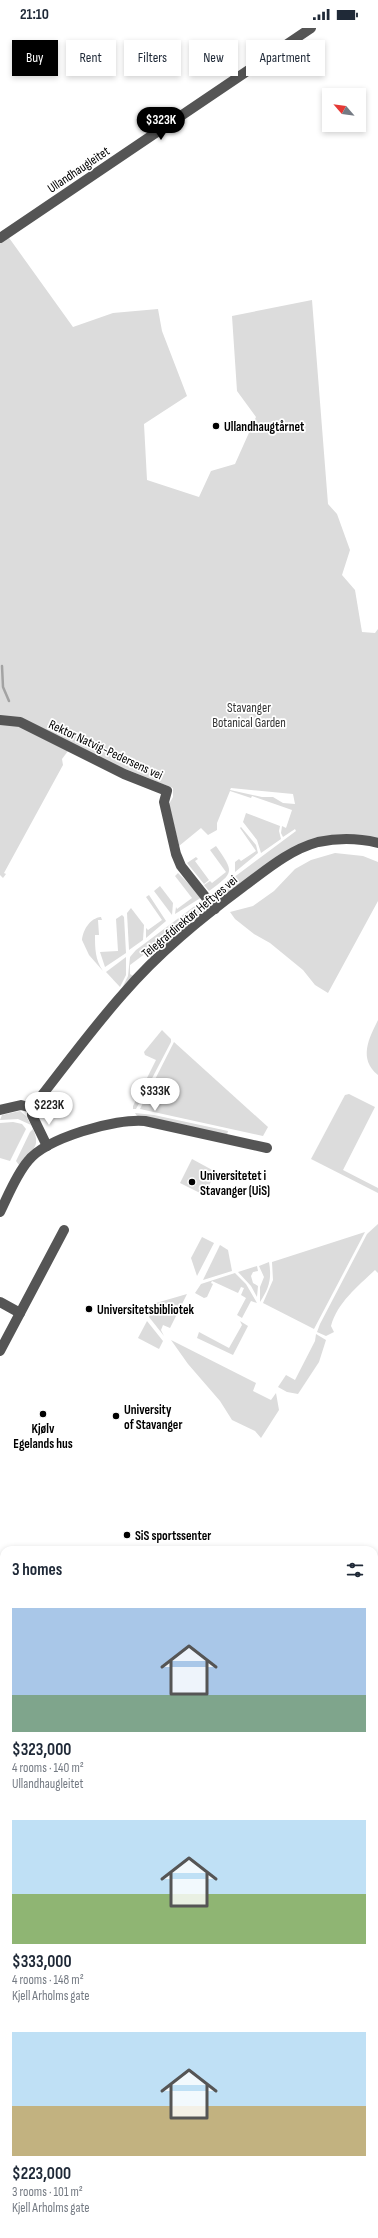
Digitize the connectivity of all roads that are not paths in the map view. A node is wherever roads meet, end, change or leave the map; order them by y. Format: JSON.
{"nodes":[{"id":1,"x":311,"y":28,"type":"edge"},
{"id":2,"x":0,"y":238,"type":"edge"},
{"id":3,"x":0,"y":720,"type":"edge"},
{"id":4,"x":378,"y":843,"type":"edge"},
{"id":5,"x":215,"y":908,"type":"junction"},
{"id":6,"x":32,"y":1108,"type":"junction"},
{"id":7,"x":0,"y":1110,"type":"edge"},
{"id":8,"x":47,"y":1146,"type":"junction"},
{"id":9,"x":267,"y":1148,"type":"dead end"},
{"id":10,"x":0,"y":1212,"type":"edge"},
{"id":11,"x":64,"y":1230,"type":"dead end"},
{"id":12,"x":0,"y":1302,"type":"edge"},
{"id":13,"x":20,"y":1313,"type":"junction"},
{"id":14,"x":0,"y":1351,"type":"edge"}],
"edges":[{"from":1,"to":2,"type":"street","name":"Ullandhaugleitet"},
{"from":3,"to":5,"type":"street","name":"Rektor Natvig-Pedersens vei"},
{"from":4,"to":5,"type":"street","name":"Telegrafdirektør Heftyes vei"},
{"from":5,"to":6,"type":"street","name":"Telegrafdirektør Heftyes vei"},
{"from":6,"to":7,"type":"street"},
{"from":6,"to":8,"type":"street"},
{"from":8,"to":9,"type":"street"},
{"from":8,"to":10,"type":"street"},
{"from":11,"to":13,"type":"street"},
{"from":12,"to":13,"type":"street"},
{"from":13,"to":14,"type":"street"}]}
